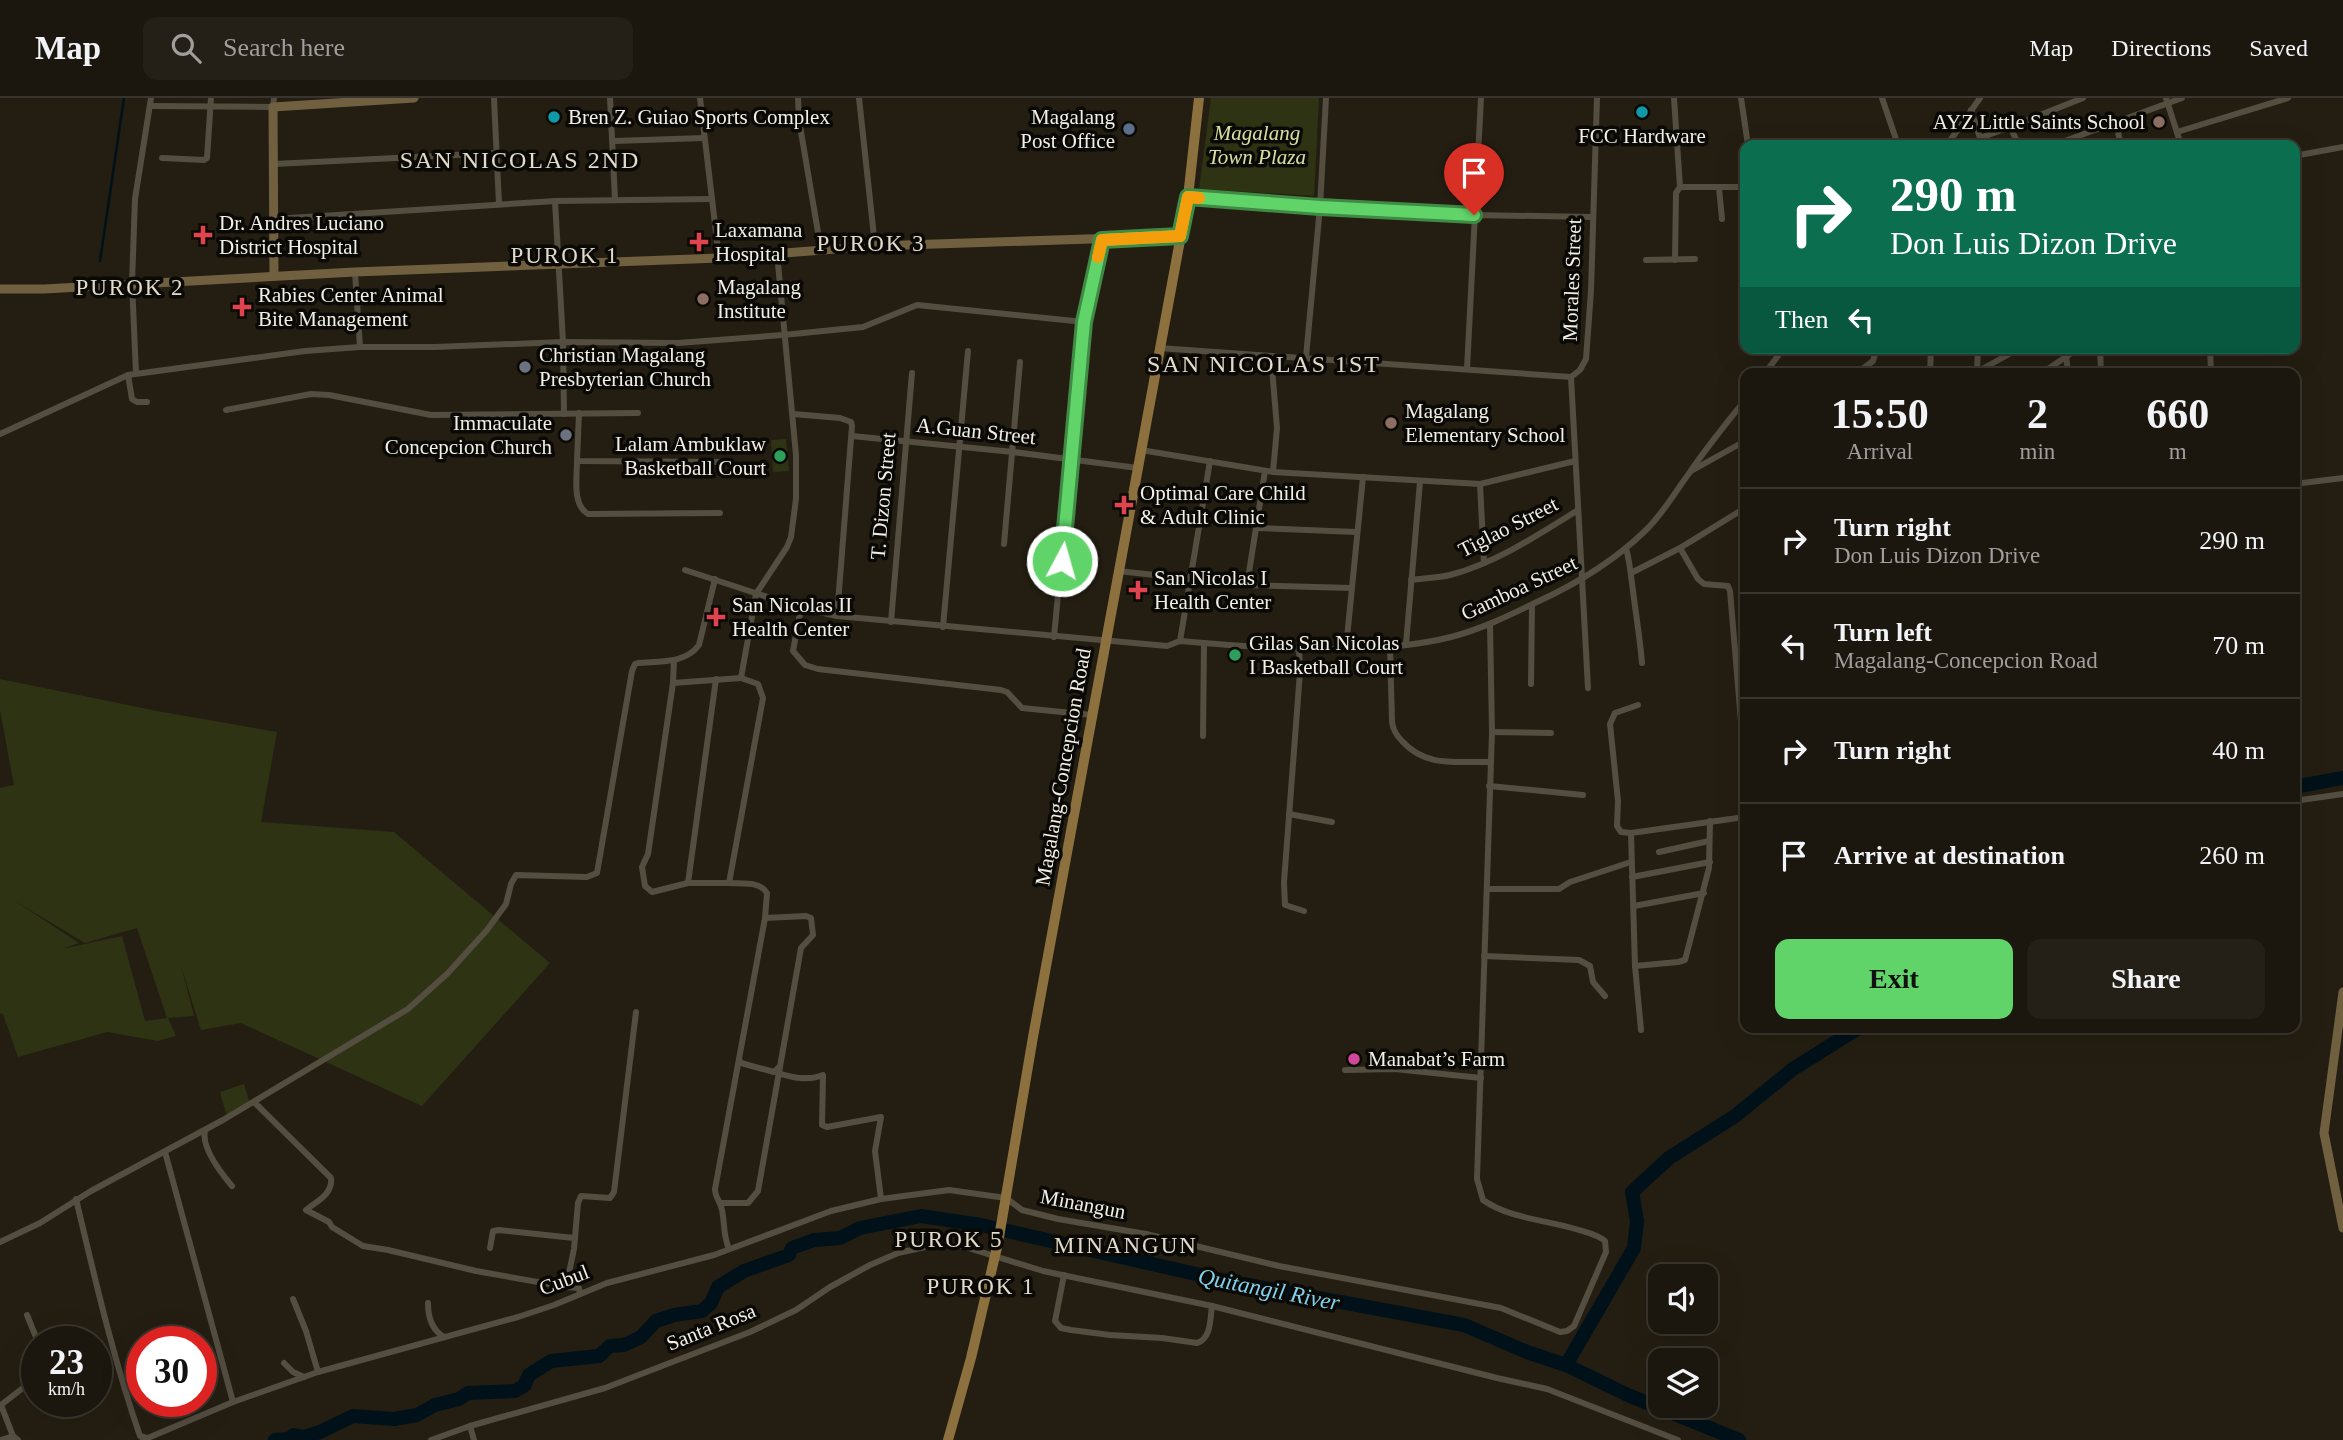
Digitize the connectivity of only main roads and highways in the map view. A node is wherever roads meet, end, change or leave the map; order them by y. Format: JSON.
{"nodes":[{"id":1,"x":1199,"y":98,"type":"edge"},
{"id":2,"x":948,"y":1440,"type":"edge"}],
"edges":[{"from":1,"to":2,"type":"main road","name":"Magalang-Concepcion Road"}]}
